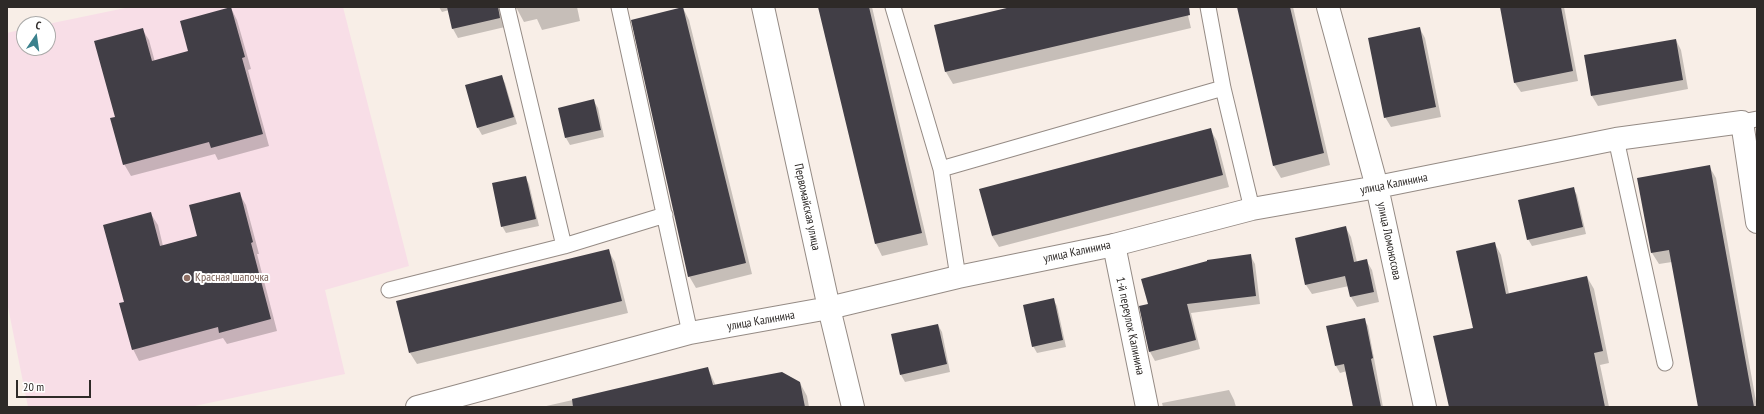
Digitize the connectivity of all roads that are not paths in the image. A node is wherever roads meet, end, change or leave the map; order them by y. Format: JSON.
{"nodes":[{"id":1,"x":507,"y":7,"type":"edge"},
{"id":2,"x":619,"y":7,"type":"edge"},
{"id":3,"x":763,"y":7,"type":"edge"},
{"id":4,"x":893,"y":7,"type":"edge"},
{"id":5,"x":1208,"y":7,"type":"edge"},
{"id":6,"x":1328,"y":7,"type":"edge"},
{"id":7,"x":1223,"y":88,"type":"junction"},
{"id":8,"x":1750,"y":120,"type":"edge"},
{"id":9,"x":1616,"y":139,"type":"junction"},
{"id":10,"x":941,"y":169,"type":"junction"},
{"id":11,"x":1377,"y":187,"type":"junction"},
{"id":12,"x":1252,"y":209,"type":"junction"},
{"id":13,"x":664,"y":215,"type":"junction"},
{"id":14,"x":1757,"y":222,"type":"edge"},
{"id":15,"x":1114,"y":244,"type":"junction"},
{"id":16,"x":564,"y":246,"type":"junction"},
{"id":17,"x":958,"y":277,"type":"junction"},
{"id":18,"x":389,"y":290,"type":"dead end"},
{"id":19,"x":830,"y":308,"type":"junction"},
{"id":20,"x":690,"y":333,"type":"junction"},
{"id":21,"x":1665,"y":363,"type":"dead end"},
{"id":22,"x":420,"y":407,"type":"edge"},
{"id":23,"x":854,"y":407,"type":"edge"},
{"id":24,"x":1147,"y":407,"type":"edge"},
{"id":25,"x":1425,"y":407,"type":"edge"}],
"edges":[{"from":1,"to":16,"type":"lane"},
{"from":2,"to":13,"type":"lane"},
{"from":3,"to":19,"type":"street","name":"Первомайская улица"},
{"from":4,"to":10,"type":"lane"},
{"from":5,"to":7,"type":"lane"},
{"from":6,"to":11,"type":"street","name":"улица Ломоносова"},
{"from":7,"to":10,"type":"lane"},
{"from":7,"to":12,"type":"lane"},
{"from":8,"to":9,"type":"street","name":"улица Калинина"},
{"from":8,"to":14,"type":"street"},
{"from":9,"to":11,"type":"street","name":"улица Калинина"},
{"from":9,"to":21,"type":"lane"},
{"from":10,"to":17,"type":"lane"},
{"from":11,"to":12,"type":"street","name":"улица Калинина"},
{"from":11,"to":25,"type":"street","name":"улица Ломоносова"},
{"from":12,"to":15,"type":"street","name":"улица Калинина"},
{"from":13,"to":16,"type":"lane"},
{"from":13,"to":20,"type":"lane"},
{"from":15,"to":17,"type":"street","name":"улица Калинина"},
{"from":15,"to":24,"type":"street","name":"1-й переулок Калинина"},
{"from":16,"to":18,"type":"lane"},
{"from":17,"to":19,"type":"street","name":"улица Калинина"},
{"from":19,"to":20,"type":"street","name":"улица Калинина"},
{"from":19,"to":23,"type":"street","name":"Первомайская улица"},
{"from":20,"to":22,"type":"street","name":"улица Калинина"}]}
